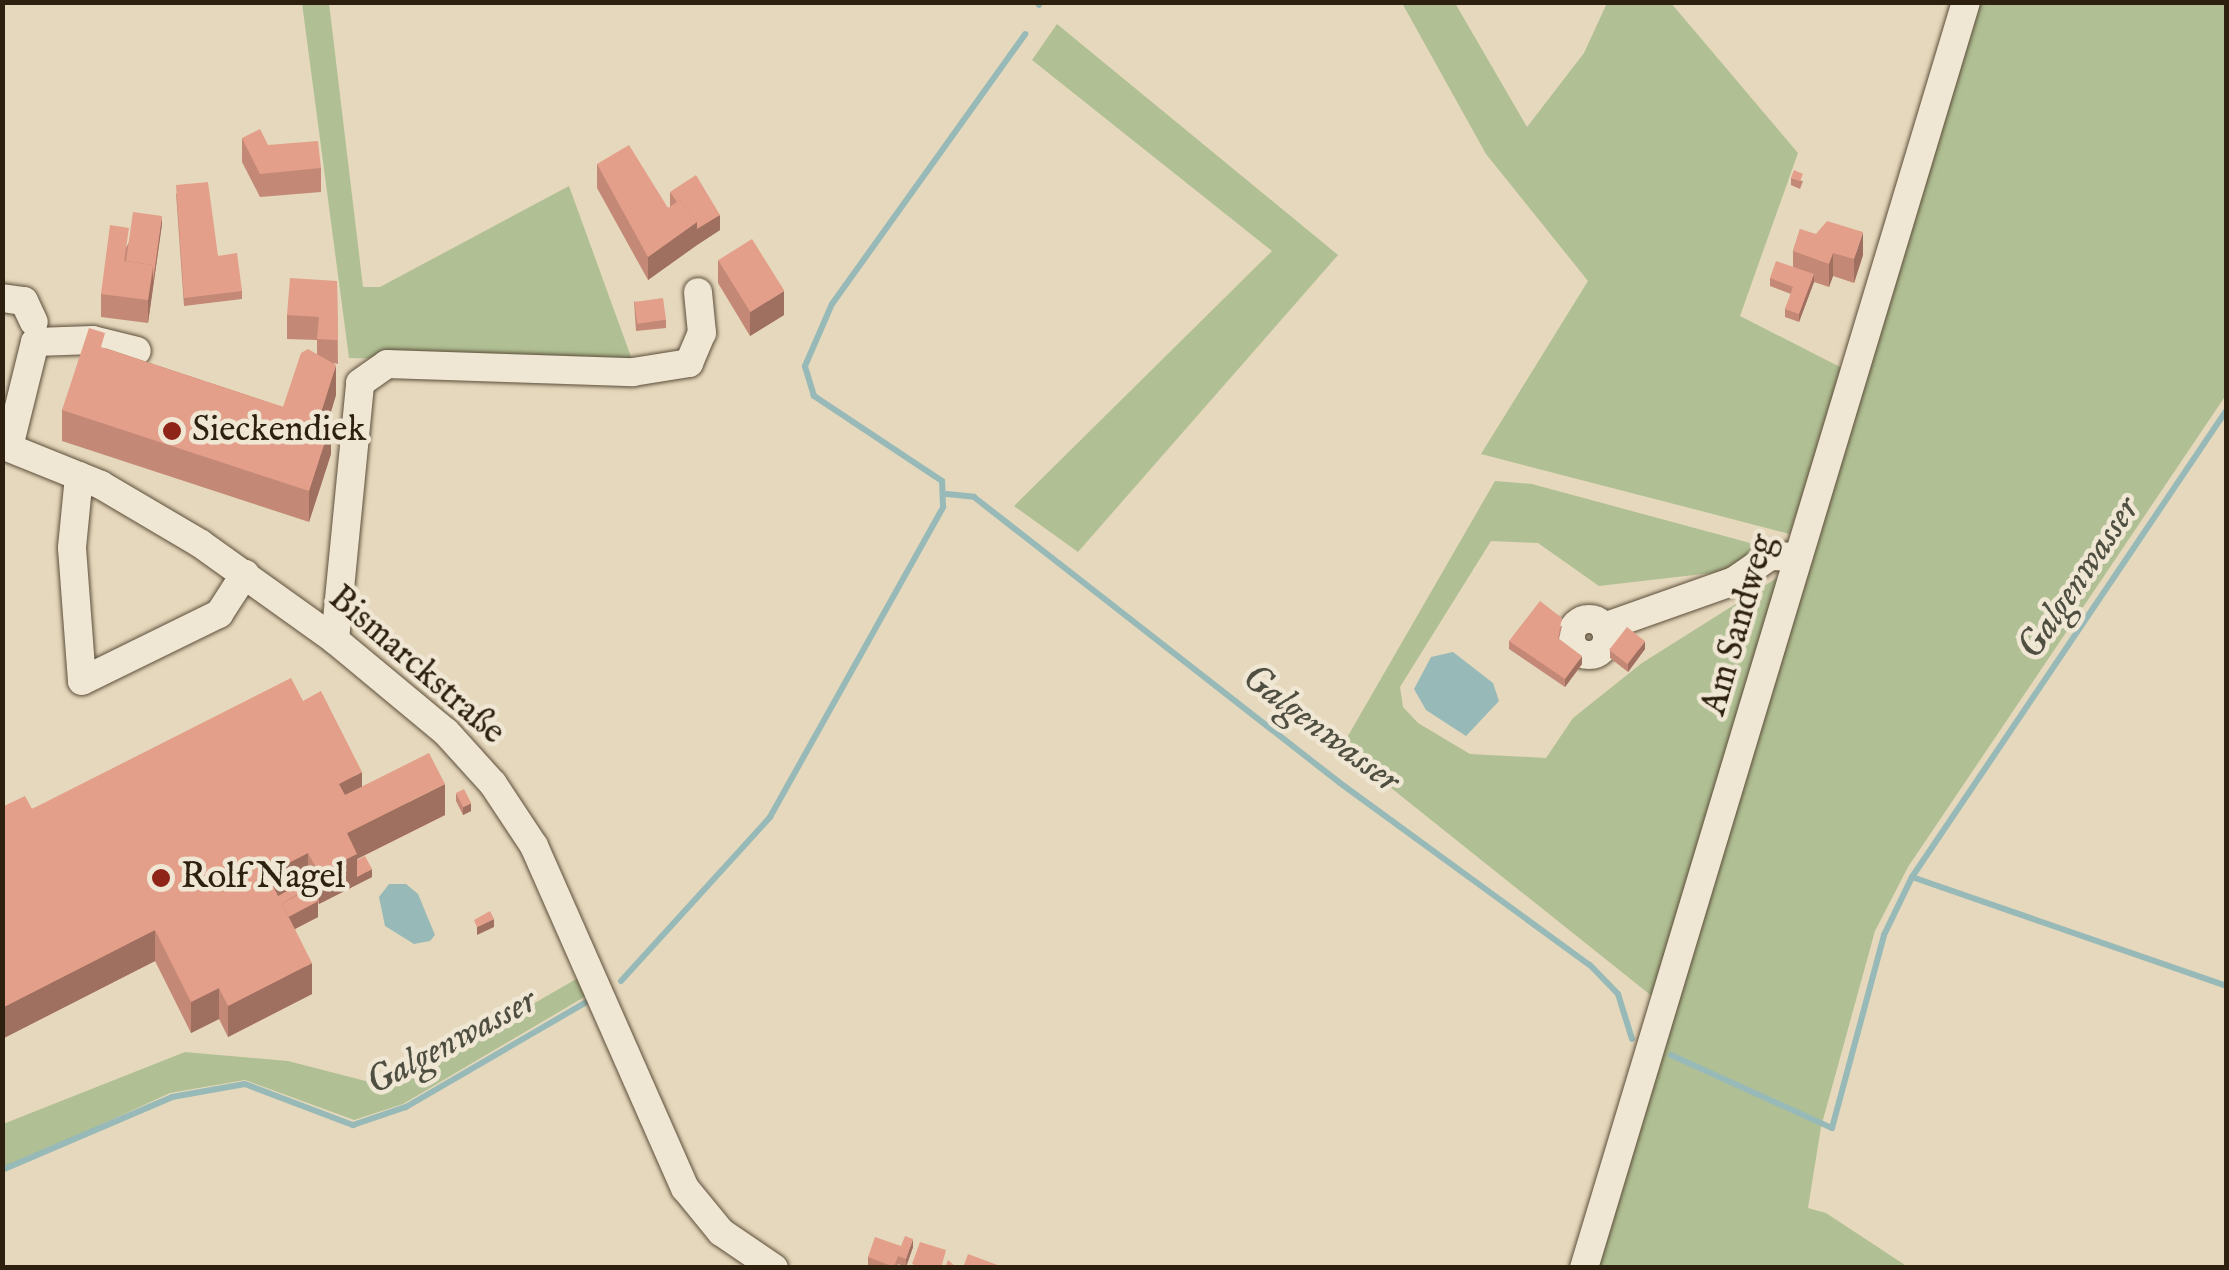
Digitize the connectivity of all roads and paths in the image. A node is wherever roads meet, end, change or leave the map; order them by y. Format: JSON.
{"nodes":[{"id":1,"x":1966,"y":2,"type":"edge"},
{"id":2,"x":698,"y":292,"type":"dead end"},
{"id":3,"x":2,"y":298,"type":"edge"},
{"id":4,"x":34,"y":322,"type":"dead end"},
{"id":5,"x":137,"y":351,"type":"dead end"},
{"id":6,"x":6,"y":446,"type":"edge"},
{"id":7,"x":79,"y":476,"type":"junction"},
{"id":8,"x":1798,"y":556,"type":"junction"},
{"id":9,"x":245,"y":574,"type":"junction"},
{"id":10,"x":1604,"y":627,"type":"dead end"},
{"id":11,"x":335,"y":640,"type":"junction"},
{"id":12,"x":774,"y":1268,"type":"edge"},
{"id":13,"x":1584,"y":1268,"type":"edge"}],
"edges":[{"from":1,"to":8,"type":"street","name":"Am Sandweg"},
{"from":2,"to":11,"type":"street"},
{"from":3,"to":4,"type":"street"},
{"from":5,"to":6,"type":"street"},
{"from":6,"to":7,"type":"street","name":"Bismarckstraße"},
{"from":7,"to":9,"type":"street","name":"Bismarckstraße"},
{"from":7,"to":9,"type":"street"},
{"from":8,"to":10,"type":"street"},
{"from":8,"to":13,"type":"street","name":"Am Sandweg"},
{"from":9,"to":11,"type":"street","name":"Bismarckstraße"},
{"from":11,"to":12,"type":"street","name":"Bismarckstraße"}]}
